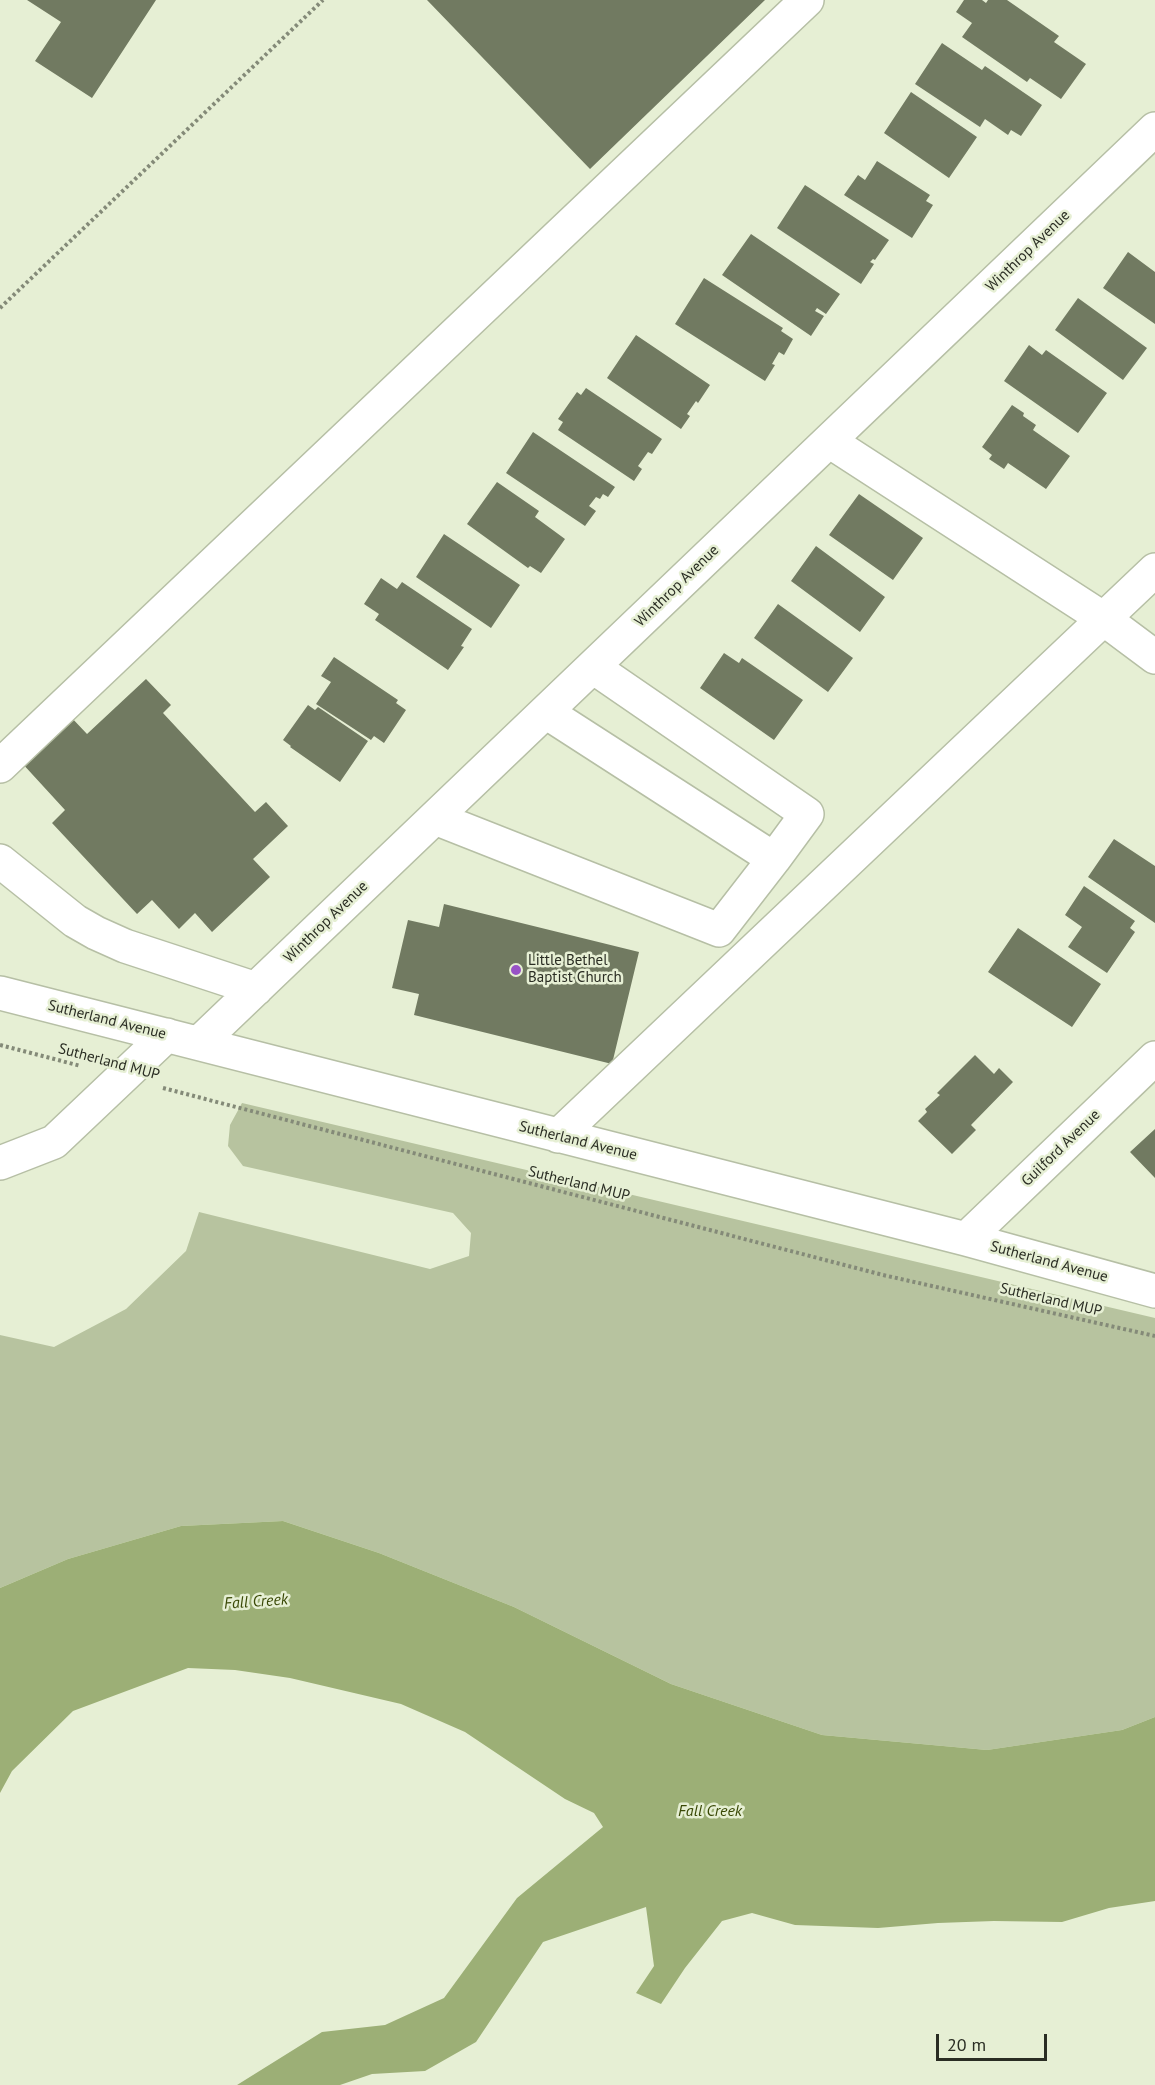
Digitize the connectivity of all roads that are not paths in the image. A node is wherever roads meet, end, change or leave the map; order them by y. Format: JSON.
{"nodes":[{"id":1,"x":807,"y":0,"type":"edge"},
{"id":2,"x":1155,"y":129,"type":"edge"},
{"id":3,"x":829,"y":441,"type":"junction"},
{"id":4,"x":1155,"y":570,"type":"edge"},
{"id":5,"x":1104,"y":619,"type":"junction"},
{"id":6,"x":1155,"y":657,"type":"edge"},
{"id":7,"x":593,"y":667,"type":"junction"},
{"id":8,"x":546,"y":712,"type":"junction"},
{"id":9,"x":0,"y":766,"type":"edge"},
{"id":10,"x":435,"y":818,"type":"junction"},
{"id":11,"x":774,"y":859,"type":"junction"},
{"id":12,"x":0,"y":861,"type":"edge"},
{"id":13,"x":256,"y":989,"type":"junction"},
{"id":14,"x":0,"y":993,"type":"edge"},
{"id":15,"x":166,"y":1035,"type":"junction"},
{"id":16,"x":199,"y":1043,"type":"junction"},
{"id":17,"x":1155,"y":1058,"type":"edge"},
{"id":18,"x":558,"y":1136,"type":"junction"},
{"id":19,"x":0,"y":1163,"type":"edge"},
{"id":20,"x":966,"y":1239,"type":"junction"},
{"id":21,"x":1155,"y":1291,"type":"edge"}],
"edges":[{"from":1,"to":9,"type":"street"},
{"from":2,"to":3,"type":"street","name":"Winthrop Avenue"},
{"from":3,"to":5,"type":"street"},
{"from":3,"to":7,"type":"street","name":"Winthrop Avenue"},
{"from":4,"to":5,"type":"street"},
{"from":5,"to":6,"type":"street"},
{"from":5,"to":18,"type":"street"},
{"from":7,"to":8,"type":"street","name":"Winthrop Avenue"},
{"from":7,"to":11,"type":"street"},
{"from":8,"to":10,"type":"street","name":"Winthrop Avenue"},
{"from":8,"to":11,"type":"street"},
{"from":10,"to":11,"type":"street"},
{"from":10,"to":13,"type":"street","name":"Winthrop Avenue"},
{"from":12,"to":13,"type":"street"},
{"from":13,"to":16,"type":"street","name":"Winthrop Avenue"},
{"from":14,"to":15,"type":"street","name":"Sutherland Avenue"},
{"from":15,"to":16,"type":"street","name":"Sutherland Avenue"},
{"from":15,"to":19,"type":"street"},
{"from":16,"to":18,"type":"street","name":"Sutherland Avenue"},
{"from":17,"to":20,"type":"street","name":"Guilford Avenue"},
{"from":18,"to":20,"type":"street","name":"Sutherland Avenue"},
{"from":20,"to":21,"type":"street","name":"Sutherland Avenue"}]}
